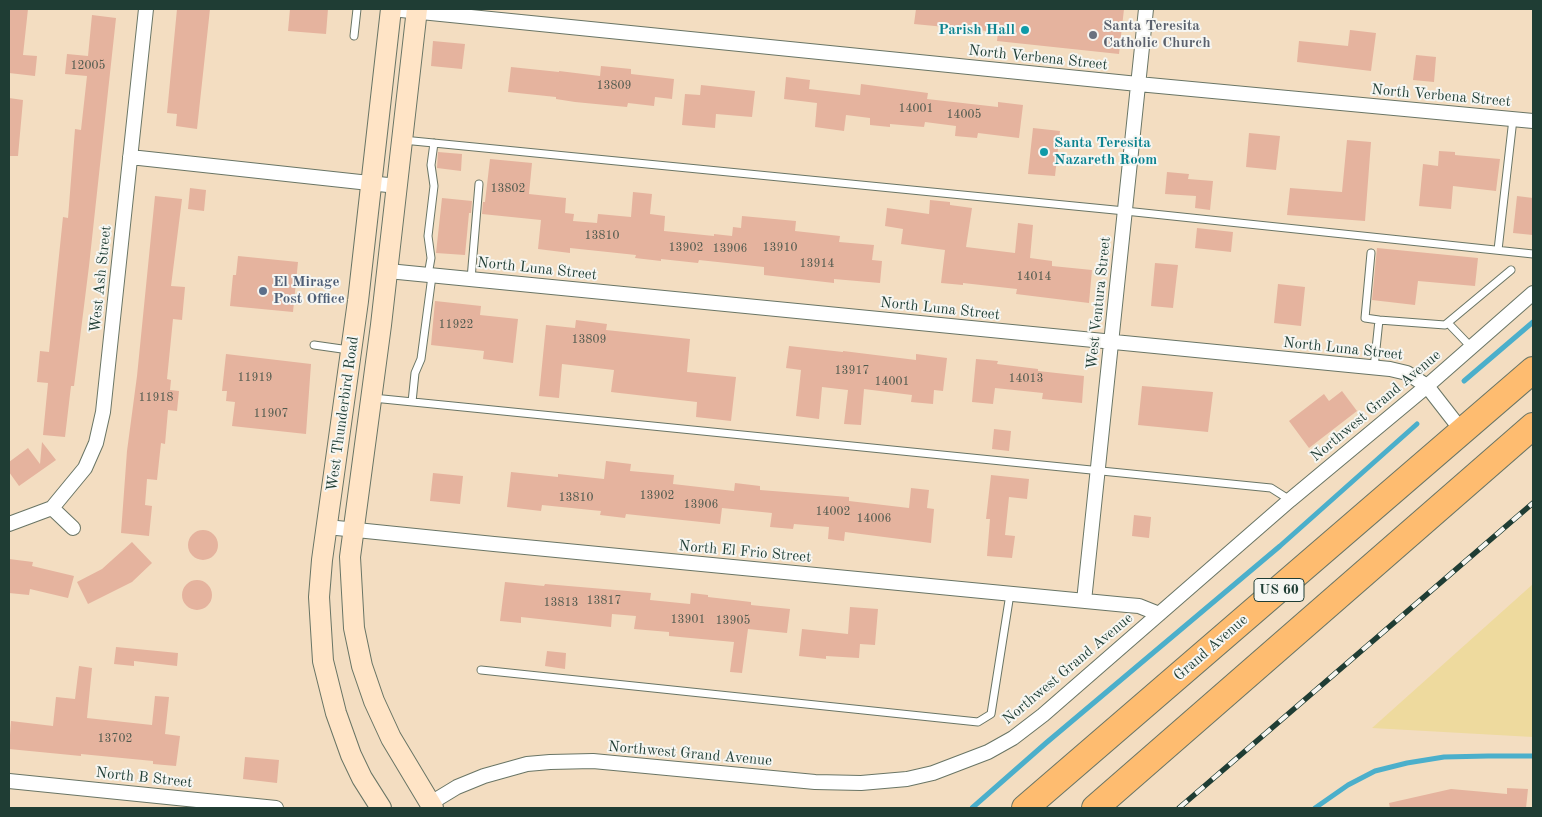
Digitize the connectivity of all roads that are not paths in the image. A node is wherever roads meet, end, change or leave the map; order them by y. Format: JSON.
{"nodes":[{"id":1,"x":146,"y":9,"type":"edge"},
{"id":2,"x":357,"y":9,"type":"edge"},
{"id":3,"x":391,"y":9,"type":"edge"},
{"id":4,"x":1146,"y":9,"type":"edge"},
{"id":5,"x":417,"y":10,"type":"edge"},
{"id":6,"x":354,"y":36,"type":"dead end"},
{"id":7,"x":1138,"y":84,"type":"junction"},
{"id":8,"x":1513,"y":119,"type":"junction"},
{"id":9,"x":1533,"y":121,"type":"edge"},
{"id":10,"x":403,"y":140,"type":"junction"},
{"id":11,"x":434,"y":143,"type":"junction"},
{"id":12,"x":130,"y":157,"type":"junction"},
{"id":13,"x":371,"y":183,"type":"junction"},
{"id":14,"x":479,"y":184,"type":"dead end"},
{"id":15,"x":397,"y":186,"type":"junction"},
{"id":16,"x":1125,"y":211,"type":"junction"},
{"id":17,"x":1498,"y":250,"type":"junction"},
{"id":18,"x":1371,"y":253,"type":"dead end"},
{"id":19,"x":1533,"y":254,"type":"edge"},
{"id":20,"x":1511,"y":270,"type":"dead end"},
{"id":21,"x":388,"y":271,"type":"junction"},
{"id":22,"x":430,"y":275,"type":"junction"},
{"id":23,"x":472,"y":279,"type":"junction"},
{"id":24,"x":1533,"y":293,"type":"edge"},
{"id":25,"x":1379,"y":320,"type":"junction"},
{"id":26,"x":1448,"y":323,"type":"junction"},
{"id":27,"x":1112,"y":342,"type":"junction"},
{"id":28,"x":314,"y":346,"type":"dead end"},
{"id":29,"x":1471,"y":347,"type":"junction"},
{"id":30,"x":352,"y":350,"type":"junction"},
{"id":31,"x":1374,"y":368,"type":"junction"},
{"id":32,"x":1533,"y":370,"type":"edge"},
{"id":33,"x":1428,"y":386,"type":"junction"},
{"id":34,"x":371,"y":398,"type":"junction"},
{"id":35,"x":412,"y":402,"type":"junction"},
{"id":36,"x":1533,"y":426,"type":"edge"},
{"id":37,"x":1462,"y":431,"type":"junction"},
{"id":38,"x":1098,"y":470,"type":"junction"},
{"id":39,"x":1290,"y":500,"type":"junction"},
{"id":40,"x":52,"y":508,"type":"junction"},
{"id":41,"x":9,"y":524,"type":"edge"},
{"id":42,"x":327,"y":526,"type":"junction"},
{"id":43,"x":73,"y":528,"type":"dead end"},
{"id":44,"x":353,"y":529,"type":"junction"},
{"id":45,"x":1010,"y":594,"type":"junction"},
{"id":46,"x":1084,"y":601,"type":"junction"},
{"id":47,"x":1159,"y":614,"type":"junction"},
{"id":48,"x":481,"y":670,"type":"dead end"},
{"id":49,"x":9,"y":781,"type":"edge"},
{"id":50,"x":201,"y":804,"type":"edge"},
{"id":51,"x":428,"y":807,"type":"edge"},
{"id":52,"x":276,"y":808,"type":"edge"},
{"id":53,"x":382,"y":808,"type":"edge"},
{"id":54,"x":1025,"y":808,"type":"edge"},
{"id":55,"x":1095,"y":808,"type":"edge"}],
"edges":[{"from":1,"to":12,"type":"street","name":"West Ash Street"},
{"from":2,"to":6,"type":"lane"},
{"from":3,"to":5,"type":"street","name":"North Verbena Street"},
{"from":3,"to":13,"type":"main road","name":"West Thunderbird Road"},
{"from":4,"to":7,"type":"street","name":"West Ventura Street"},
{"from":5,"to":7,"type":"street","name":"North Verbena Street"},
{"from":5,"to":10,"type":"main road","name":"West Thunderbird Road"},
{"from":7,"to":8,"type":"street","name":"North Verbena Street"},
{"from":7,"to":16,"type":"street","name":"West Ventura Street"},
{"from":8,"to":9,"type":"street","name":"North Verbena Street"},
{"from":8,"to":17,"type":"lane"},
{"from":10,"to":11,"type":"lane"},
{"from":10,"to":15,"type":"main road","name":"West Thunderbird Road"},
{"from":11,"to":16,"type":"lane"},
{"from":11,"to":22,"type":"lane"},
{"from":12,"to":13,"type":"street"},
{"from":12,"to":40,"type":"street","name":"West Ash Street"},
{"from":13,"to":15,"type":"street"},
{"from":13,"to":30,"type":"main road","name":"West Thunderbird Road"},
{"from":14,"to":23,"type":"lane"},
{"from":15,"to":21,"type":"main road","name":"West Thunderbird Road"},
{"from":16,"to":17,"type":"lane"},
{"from":16,"to":27,"type":"street","name":"West Ventura Street"},
{"from":17,"to":19,"type":"lane"},
{"from":18,"to":25,"type":"lane"},
{"from":20,"to":26,"type":"lane"},
{"from":21,"to":22,"type":"street","name":"North Luna Street"},
{"from":21,"to":34,"type":"main road","name":"West Thunderbird Road"},
{"from":22,"to":23,"type":"street","name":"North Luna Street"},
{"from":22,"to":35,"type":"lane"},
{"from":23,"to":27,"type":"street","name":"North Luna Street"},
{"from":24,"to":29,"type":"street","name":"Northwest Grand Avenue"},
{"from":25,"to":26,"type":"lane"},
{"from":25,"to":31,"type":"lane"},
{"from":26,"to":29,"type":"lane"},
{"from":27,"to":31,"type":"street","name":"North Luna Street"},
{"from":27,"to":38,"type":"street","name":"West Ventura Street"},
{"from":28,"to":30,"type":"lane"},
{"from":29,"to":33,"type":"street","name":"Northwest Grand Avenue"},
{"from":30,"to":42,"type":"main road","name":"West Thunderbird Road"},
{"from":31,"to":33,"type":"street","name":"North Luna Street"},
{"from":32,"to":37,"type":"highway","name":"Grand Avenue","number":"US 60"},
{"from":33,"to":37,"type":"street","name":"North Luna Street"},
{"from":33,"to":39,"type":"street","name":"Northwest Grand Avenue"},
{"from":34,"to":35,"type":"lane"},
{"from":34,"to":44,"type":"main road","name":"West Thunderbird Road"},
{"from":35,"to":38,"type":"lane"},
{"from":36,"to":55,"type":"highway","number":"US 60"},
{"from":37,"to":54,"type":"highway","name":"Grand Avenue","number":"US 60"},
{"from":38,"to":39,"type":"lane"},
{"from":38,"to":46,"type":"street","name":"West Ventura Street"},
{"from":39,"to":47,"type":"street","name":"Northwest Grand Avenue"},
{"from":40,"to":41,"type":"street"},
{"from":40,"to":43,"type":"street"},
{"from":42,"to":44,"type":"street","name":"North El Frio Street"},
{"from":42,"to":53,"type":"main road","name":"West Thunderbird Road"},
{"from":44,"to":45,"type":"street","name":"North El Frio Street"},
{"from":44,"to":51,"type":"main road","name":"West Thunderbird Road"},
{"from":45,"to":46,"type":"street","name":"North El Frio Street"},
{"from":45,"to":48,"type":"lane"},
{"from":46,"to":47,"type":"street","name":"North El Frio Street"},
{"from":47,"to":51,"type":"street","name":"Northwest Grand Avenue"},
{"from":49,"to":50,"type":"street","name":"North B Street"},
{"from":50,"to":52,"type":"street","name":"North B Street"}]}
